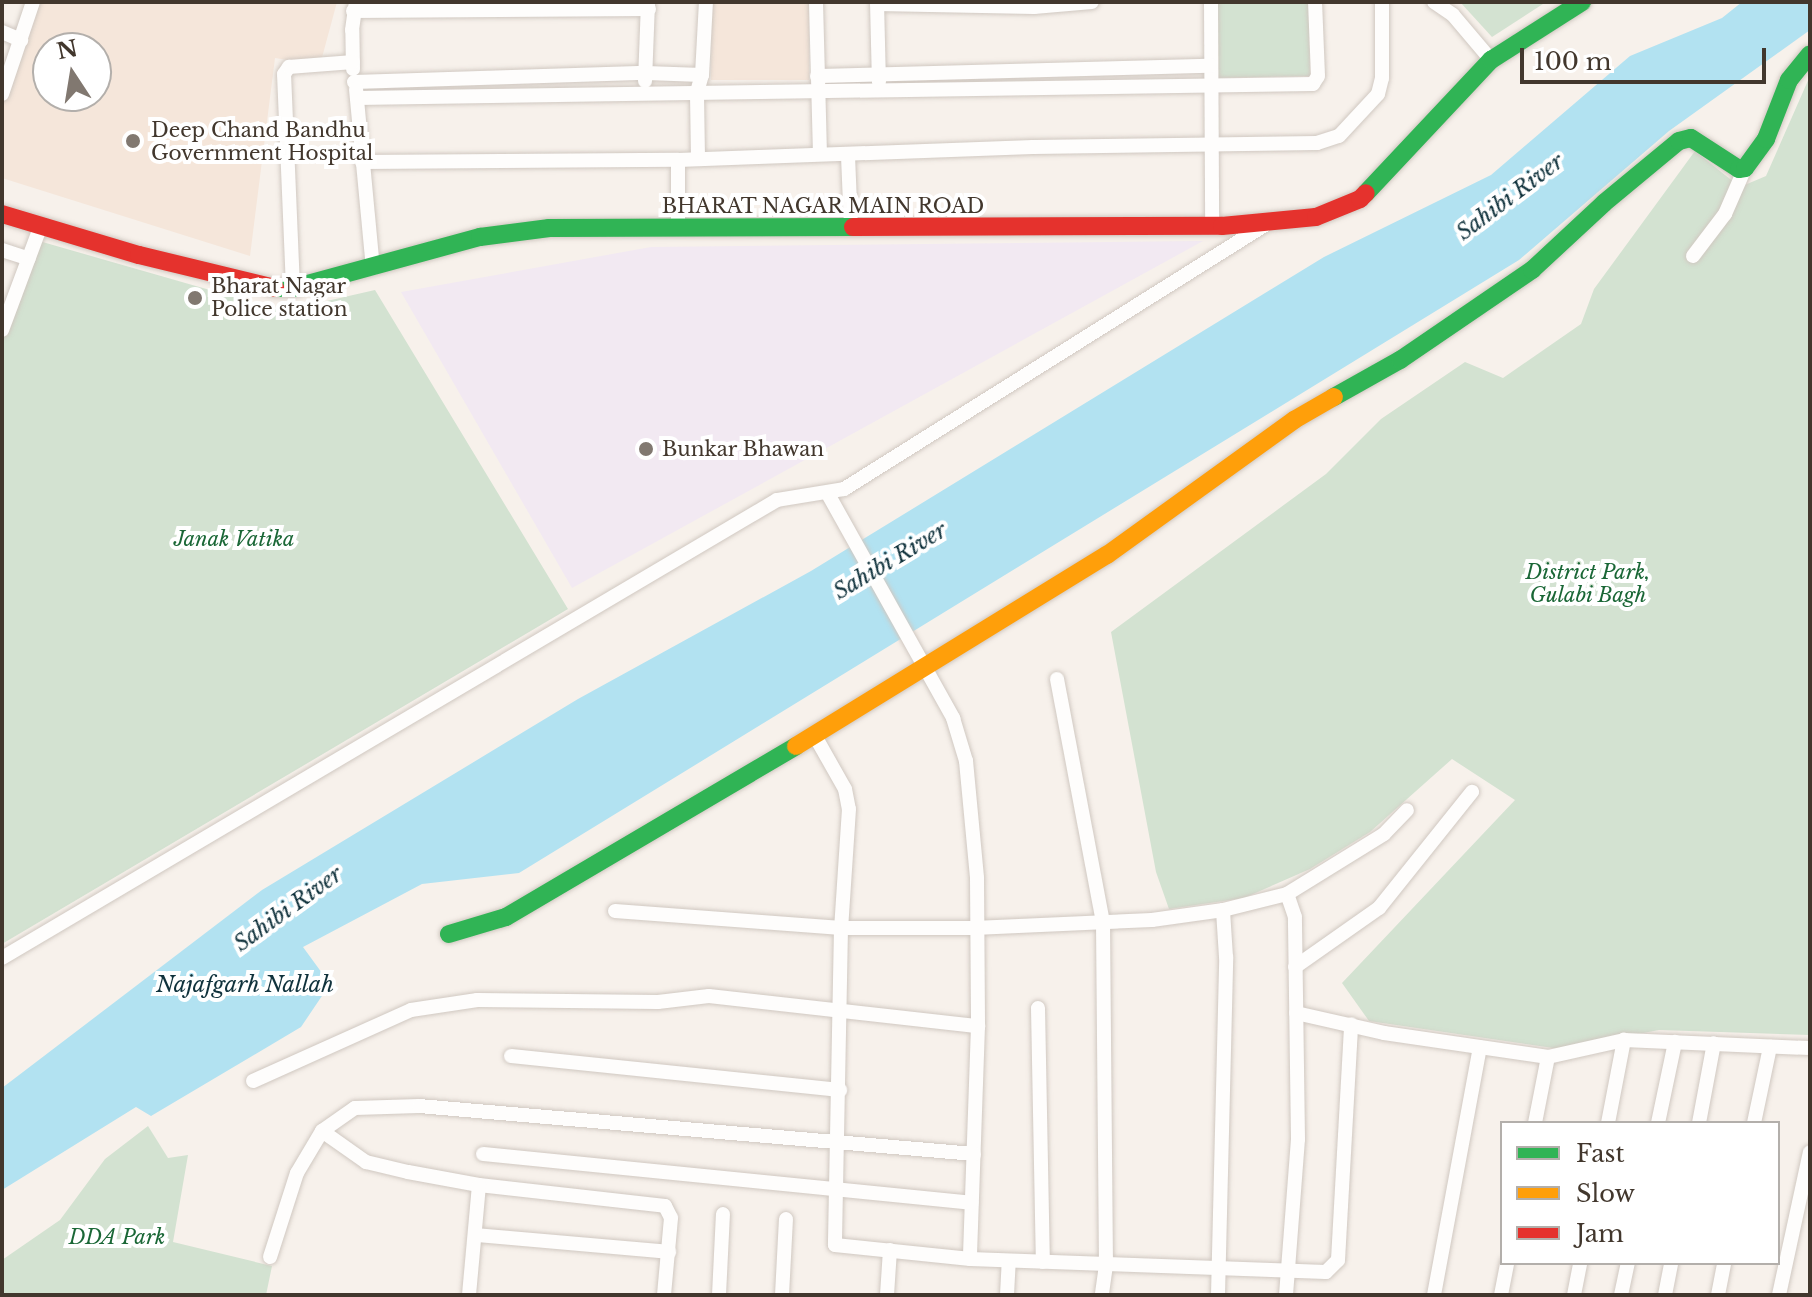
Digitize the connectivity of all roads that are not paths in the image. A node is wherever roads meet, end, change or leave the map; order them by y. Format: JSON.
{"nodes":[{"id":1,"x":33,"y":2,"type":"edge"},
{"id":2,"x":706,"y":2,"type":"edge"},
{"id":3,"x":816,"y":2,"type":"edge"},
{"id":4,"x":1092,"y":2,"type":"edge"},
{"id":5,"x":1211,"y":2,"type":"edge"},
{"id":6,"x":1315,"y":2,"type":"edge"},
{"id":7,"x":1382,"y":2,"type":"edge"},
{"id":8,"x":1434,"y":2,"type":"edge"},
{"id":9,"x":1582,"y":2,"type":"edge"},
{"id":10,"x":877,"y":3,"type":"edge"},
{"id":11,"x":1034,"y":5,"type":"edge"},
{"id":12,"x":648,"y":6,"type":"edge"},
{"id":13,"x":355,"y":7,"type":"edge"},
{"id":14,"x":2,"y":32,"type":"edge"},
{"id":15,"x":21,"y":40,"type":"junction"},
{"id":16,"x":1810,"y":54,"type":"edge"},
{"id":17,"x":1491,"y":60,"type":"junction"},
{"id":18,"x":353,"y":62,"type":"junction"},
{"id":19,"x":1211,"y":66,"type":"junction"},
{"id":20,"x":879,"y":72,"type":"junction"},
{"id":21,"x":646,"y":73,"type":"junction"},
{"id":22,"x":702,"y":75,"type":"junction"},
{"id":23,"x":354,"y":82,"type":"junction"},
{"id":24,"x":817,"y":83,"type":"junction"},
{"id":25,"x":1209,"y":84,"type":"junction"},
{"id":26,"x":878,"y":89,"type":"junction"},
{"id":27,"x":697,"y":92,"type":"junction"},
{"id":28,"x":644,"y":93,"type":"junction"},
{"id":29,"x":2,"y":94,"type":"edge"},
{"id":30,"x":357,"y":98,"type":"junction"},
{"id":31,"x":1212,"y":144,"type":"junction"},
{"id":32,"x":820,"y":153,"type":"junction"},
{"id":33,"x":848,"y":156,"type":"junction"},
{"id":34,"x":698,"y":158,"type":"junction"},
{"id":35,"x":678,"y":160,"type":"junction"},
{"id":36,"x":362,"y":162,"type":"junction"},
{"id":37,"x":1742,"y":168,"type":"junction"},
{"id":38,"x":2,"y":214,"type":"edge"},
{"id":39,"x":1270,"y":221,"type":"junction"},
{"id":40,"x":41,"y":225,"type":"junction"},
{"id":41,"x":1212,"y":226,"type":"junction"},
{"id":42,"x":678,"y":228,"type":"junction"},
{"id":43,"x":851,"y":228,"type":"junction"},
{"id":44,"x":2,"y":250,"type":"edge"},
{"id":45,"x":1693,"y":256,"type":"dead end"},
{"id":46,"x":29,"y":259,"type":"junction"},
{"id":47,"x":373,"y":268,"type":"junction"},
{"id":48,"x":293,"y":288,"type":"junction"},
{"id":49,"x":2,"y":328,"type":"edge"},
{"id":50,"x":828,"y":494,"type":"junction"},
{"id":51,"x":926,"y":669,"type":"junction"},
{"id":52,"x":1057,"y":679,"type":"dead end"},
{"id":53,"x":815,"y":736,"type":"junction"},
{"id":54,"x":1472,"y":792,"type":"dead end"},
{"id":55,"x":1407,"y":810,"type":"dead end"},
{"id":56,"x":1287,"y":894,"type":"junction"},
{"id":57,"x":1223,"y":910,"type":"junction"},
{"id":58,"x":615,"y":911,"type":"dead end"},
{"id":59,"x":1103,"y":923,"type":"junction"},
{"id":60,"x":841,"y":928,"type":"junction"},
{"id":61,"x":974,"y":928,"type":"junction"},
{"id":62,"x":449,"y":934,"type":"dead end"},
{"id":63,"x":2,"y":958,"type":"edge"},
{"id":64,"x":1295,"y":967,"type":"junction"},
{"id":65,"x":1038,"y":1008,"type":"dead end"},
{"id":66,"x":841,"y":1012,"type":"junction"},
{"id":67,"x":1296,"y":1013,"type":"junction"},
{"id":68,"x":1351,"y":1024,"type":"junction"},
{"id":69,"x":978,"y":1026,"type":"junction"},
{"id":70,"x":1624,"y":1040,"type":"junction"},
{"id":71,"x":1675,"y":1042,"type":"junction"},
{"id":72,"x":1714,"y":1043,"type":"junction"},
{"id":73,"x":1480,"y":1047,"type":"junction"},
{"id":74,"x":1770,"y":1047,"type":"junction"},
{"id":75,"x":1810,"y":1048,"type":"edge"},
{"id":76,"x":511,"y":1056,"type":"dead end"},
{"id":77,"x":1548,"y":1057,"type":"junction"},
{"id":78,"x":253,"y":1081,"type":"dead end"},
{"id":79,"x":840,"y":1090,"type":"junction"},
{"id":80,"x":1535,"y":1121,"type":"edge"},
{"id":81,"x":1608,"y":1121,"type":"edge"},
{"id":82,"x":1658,"y":1121,"type":"edge"},
{"id":83,"x":1699,"y":1121,"type":"edge"},
{"id":84,"x":1754,"y":1121,"type":"edge"},
{"id":85,"x":322,"y":1131,"type":"junction"},
{"id":86,"x":838,"y":1142,"type":"junction"},
{"id":87,"x":1810,"y":1152,"type":"edge"},
{"id":88,"x":483,"y":1154,"type":"dead end"},
{"id":89,"x":974,"y":1154,"type":"junction"},
{"id":90,"x":479,"y":1185,"type":"junction"},
{"id":91,"x":837,"y":1190,"type":"junction"},
{"id":92,"x":972,"y":1203,"type":"junction"},
{"id":93,"x":723,"y":1214,"type":"dead end"},
{"id":94,"x":786,"y":1219,"type":"dead end"},
{"id":95,"x":476,"y":1235,"type":"junction"},
{"id":96,"x":890,"y":1250,"type":"junction"},
{"id":97,"x":669,"y":1252,"type":"junction"},
{"id":98,"x":270,"y":1257,"type":"dead end"},
{"id":99,"x":970,"y":1259,"type":"junction"},
{"id":100,"x":1009,"y":1261,"type":"junction"},
{"id":101,"x":1043,"y":1262,"type":"junction"},
{"id":102,"x":1106,"y":1265,"type":"junction"},
{"id":103,"x":1507,"y":1265,"type":"edge"},
{"id":104,"x":1580,"y":1265,"type":"edge"},
{"id":105,"x":1628,"y":1265,"type":"edge"},
{"id":106,"x":1671,"y":1265,"type":"edge"},
{"id":107,"x":1724,"y":1265,"type":"edge"},
{"id":108,"x":1218,"y":1270,"type":"junction"},
{"id":109,"x":1286,"y":1273,"type":"junction"},
{"id":110,"x":469,"y":1295,"type":"edge"},
{"id":111,"x":664,"y":1295,"type":"edge"},
{"id":112,"x":719,"y":1295,"type":"edge"},
{"id":113,"x":782,"y":1295,"type":"edge"},
{"id":114,"x":887,"y":1295,"type":"edge"},
{"id":115,"x":1007,"y":1295,"type":"edge"},
{"id":116,"x":1102,"y":1295,"type":"edge"},
{"id":117,"x":1218,"y":1295,"type":"edge"},
{"id":118,"x":1286,"y":1295,"type":"edge"},
{"id":119,"x":1434,"y":1295,"type":"edge"},
{"id":120,"x":1501,"y":1295,"type":"edge"},
{"id":121,"x":1574,"y":1295,"type":"edge"},
{"id":122,"x":1621,"y":1295,"type":"edge"},
{"id":123,"x":1665,"y":1295,"type":"edge"},
{"id":124,"x":1718,"y":1295,"type":"edge"},
{"id":125,"x":1779,"y":1295,"type":"edge"}],
"edges":[{"from":1,"to":15,"type":"street"},
{"from":2,"to":22,"type":"street"},
{"from":3,"to":24,"type":"street"},
{"from":4,"to":11,"type":"street"},
{"from":5,"to":19,"type":"street"},
{"from":6,"to":25,"type":"street"},
{"from":7,"to":31,"type":"street"},
{"from":8,"to":17,"type":"street"},
{"from":9,"to":17,"type":"street","name":"BHARAT NAGAR MAIN ROAD"},
{"from":10,"to":11,"type":"street"},
{"from":10,"to":20,"type":"street"},
{"from":12,"to":13,"type":"street"},
{"from":12,"to":21,"type":"street"},
{"from":13,"to":18,"type":"street"},
{"from":14,"to":15,"type":"street"},
{"from":15,"to":29,"type":"street"},
{"from":16,"to":37,"type":"street"},
{"from":17,"to":39,"type":"street","name":"BHARAT NAGAR MAIN ROAD"},
{"from":18,"to":23,"type":"street"},
{"from":18,"to":48,"type":"street"},
{"from":19,"to":20,"type":"street"},
{"from":19,"to":25,"type":"street"},
{"from":20,"to":24,"type":"street"},
{"from":20,"to":26,"type":"street"},
{"from":21,"to":22,"type":"street"},
{"from":21,"to":23,"type":"street"},
{"from":21,"to":28,"type":"street"},
{"from":22,"to":27,"type":"street"},
{"from":23,"to":30,"type":"street"},
{"from":24,"to":26,"type":"street"},
{"from":24,"to":27,"type":"street"},
{"from":24,"to":32,"type":"street"},
{"from":25,"to":26,"type":"street"},
{"from":25,"to":31,"type":"street"},
{"from":27,"to":28,"type":"street"},
{"from":27,"to":34,"type":"street"},
{"from":28,"to":30,"type":"street"},
{"from":30,"to":36,"type":"street"},
{"from":31,"to":33,"type":"street"},
{"from":31,"to":41,"type":"street"},
{"from":32,"to":33,"type":"street"},
{"from":32,"to":34,"type":"street"},
{"from":33,"to":43,"type":"street"},
{"from":34,"to":35,"type":"street"},
{"from":35,"to":36,"type":"street"},
{"from":35,"to":42,"type":"street"},
{"from":36,"to":47,"type":"street"},
{"from":37,"to":45,"type":"street"},
{"from":37,"to":51,"type":"street"},
{"from":38,"to":40,"type":"street","name":"BHARAT NAGAR MAIN ROAD"},
{"from":39,"to":41,"type":"street","name":"BHARAT NAGAR MAIN ROAD"},
{"from":39,"to":50,"type":"street"},
{"from":40,"to":46,"type":"street"},
{"from":40,"to":48,"type":"street","name":"BHARAT NAGAR MAIN ROAD"},
{"from":41,"to":43,"type":"street","name":"BHARAT NAGAR MAIN ROAD"},
{"from":42,"to":43,"type":"street","name":"BHARAT NAGAR MAIN ROAD"},
{"from":42,"to":47,"type":"street","name":"BHARAT NAGAR MAIN ROAD"},
{"from":44,"to":46,"type":"street"},
{"from":46,"to":49,"type":"street"},
{"from":47,"to":48,"type":"street","name":"BHARAT NAGAR MAIN ROAD"},
{"from":50,"to":51,"type":"street"},
{"from":50,"to":63,"type":"street"},
{"from":51,"to":53,"type":"street"},
{"from":51,"to":61,"type":"street"},
{"from":52,"to":59,"type":"street"},
{"from":53,"to":60,"type":"street"},
{"from":53,"to":62,"type":"street"},
{"from":54,"to":64,"type":"street"},
{"from":55,"to":56,"type":"street"},
{"from":56,"to":57,"type":"street"},
{"from":56,"to":64,"type":"street"},
{"from":57,"to":59,"type":"street"},
{"from":57,"to":108,"type":"street"},
{"from":58,"to":60,"type":"street"},
{"from":59,"to":61,"type":"street"},
{"from":59,"to":102,"type":"street"},
{"from":60,"to":61,"type":"street"},
{"from":60,"to":66,"type":"street"},
{"from":61,"to":69,"type":"street"},
{"from":64,"to":67,"type":"street"},
{"from":65,"to":101,"type":"street"},
{"from":66,"to":69,"type":"street"},
{"from":66,"to":78,"type":"street"},
{"from":66,"to":79,"type":"street"},
{"from":67,"to":68,"type":"street"},
{"from":67,"to":109,"type":"street"},
{"from":68,"to":73,"type":"street"},
{"from":68,"to":109,"type":"street"},
{"from":69,"to":89,"type":"street"},
{"from":70,"to":71,"type":"street"},
{"from":70,"to":77,"type":"street"},
{"from":70,"to":81,"type":"street"},
{"from":71,"to":72,"type":"street"},
{"from":71,"to":82,"type":"street"},
{"from":72,"to":74,"type":"street"},
{"from":72,"to":83,"type":"street"},
{"from":73,"to":77,"type":"street"},
{"from":73,"to":119,"type":"street"},
{"from":74,"to":75,"type":"street"},
{"from":74,"to":84,"type":"street"},
{"from":76,"to":79,"type":"street"},
{"from":77,"to":80,"type":"street"},
{"from":79,"to":86,"type":"street"},
{"from":85,"to":86,"type":"street"},
{"from":85,"to":90,"type":"street"},
{"from":85,"to":98,"type":"street"},
{"from":86,"to":89,"type":"street"},
{"from":86,"to":91,"type":"street"},
{"from":87,"to":125,"type":"street"},
{"from":88,"to":91,"type":"street"},
{"from":89,"to":92,"type":"street"},
{"from":90,"to":95,"type":"street"},
{"from":90,"to":97,"type":"street"},
{"from":91,"to":92,"type":"street"},
{"from":91,"to":96,"type":"street"},
{"from":92,"to":99,"type":"street"},
{"from":93,"to":112,"type":"street"},
{"from":94,"to":113,"type":"street"},
{"from":95,"to":97,"type":"street"},
{"from":95,"to":110,"type":"street"},
{"from":96,"to":99,"type":"street"},
{"from":96,"to":114,"type":"street"},
{"from":97,"to":111,"type":"street"},
{"from":99,"to":100,"type":"street"},
{"from":100,"to":101,"type":"street"},
{"from":100,"to":115,"type":"street"},
{"from":101,"to":102,"type":"street"},
{"from":102,"to":108,"type":"street"},
{"from":102,"to":116,"type":"street"},
{"from":103,"to":120,"type":"street"},
{"from":104,"to":121,"type":"street"},
{"from":105,"to":122,"type":"street"},
{"from":106,"to":123,"type":"street"},
{"from":107,"to":124,"type":"street"},
{"from":108,"to":109,"type":"street"},
{"from":108,"to":117,"type":"street"},
{"from":109,"to":118,"type":"street"}]}
